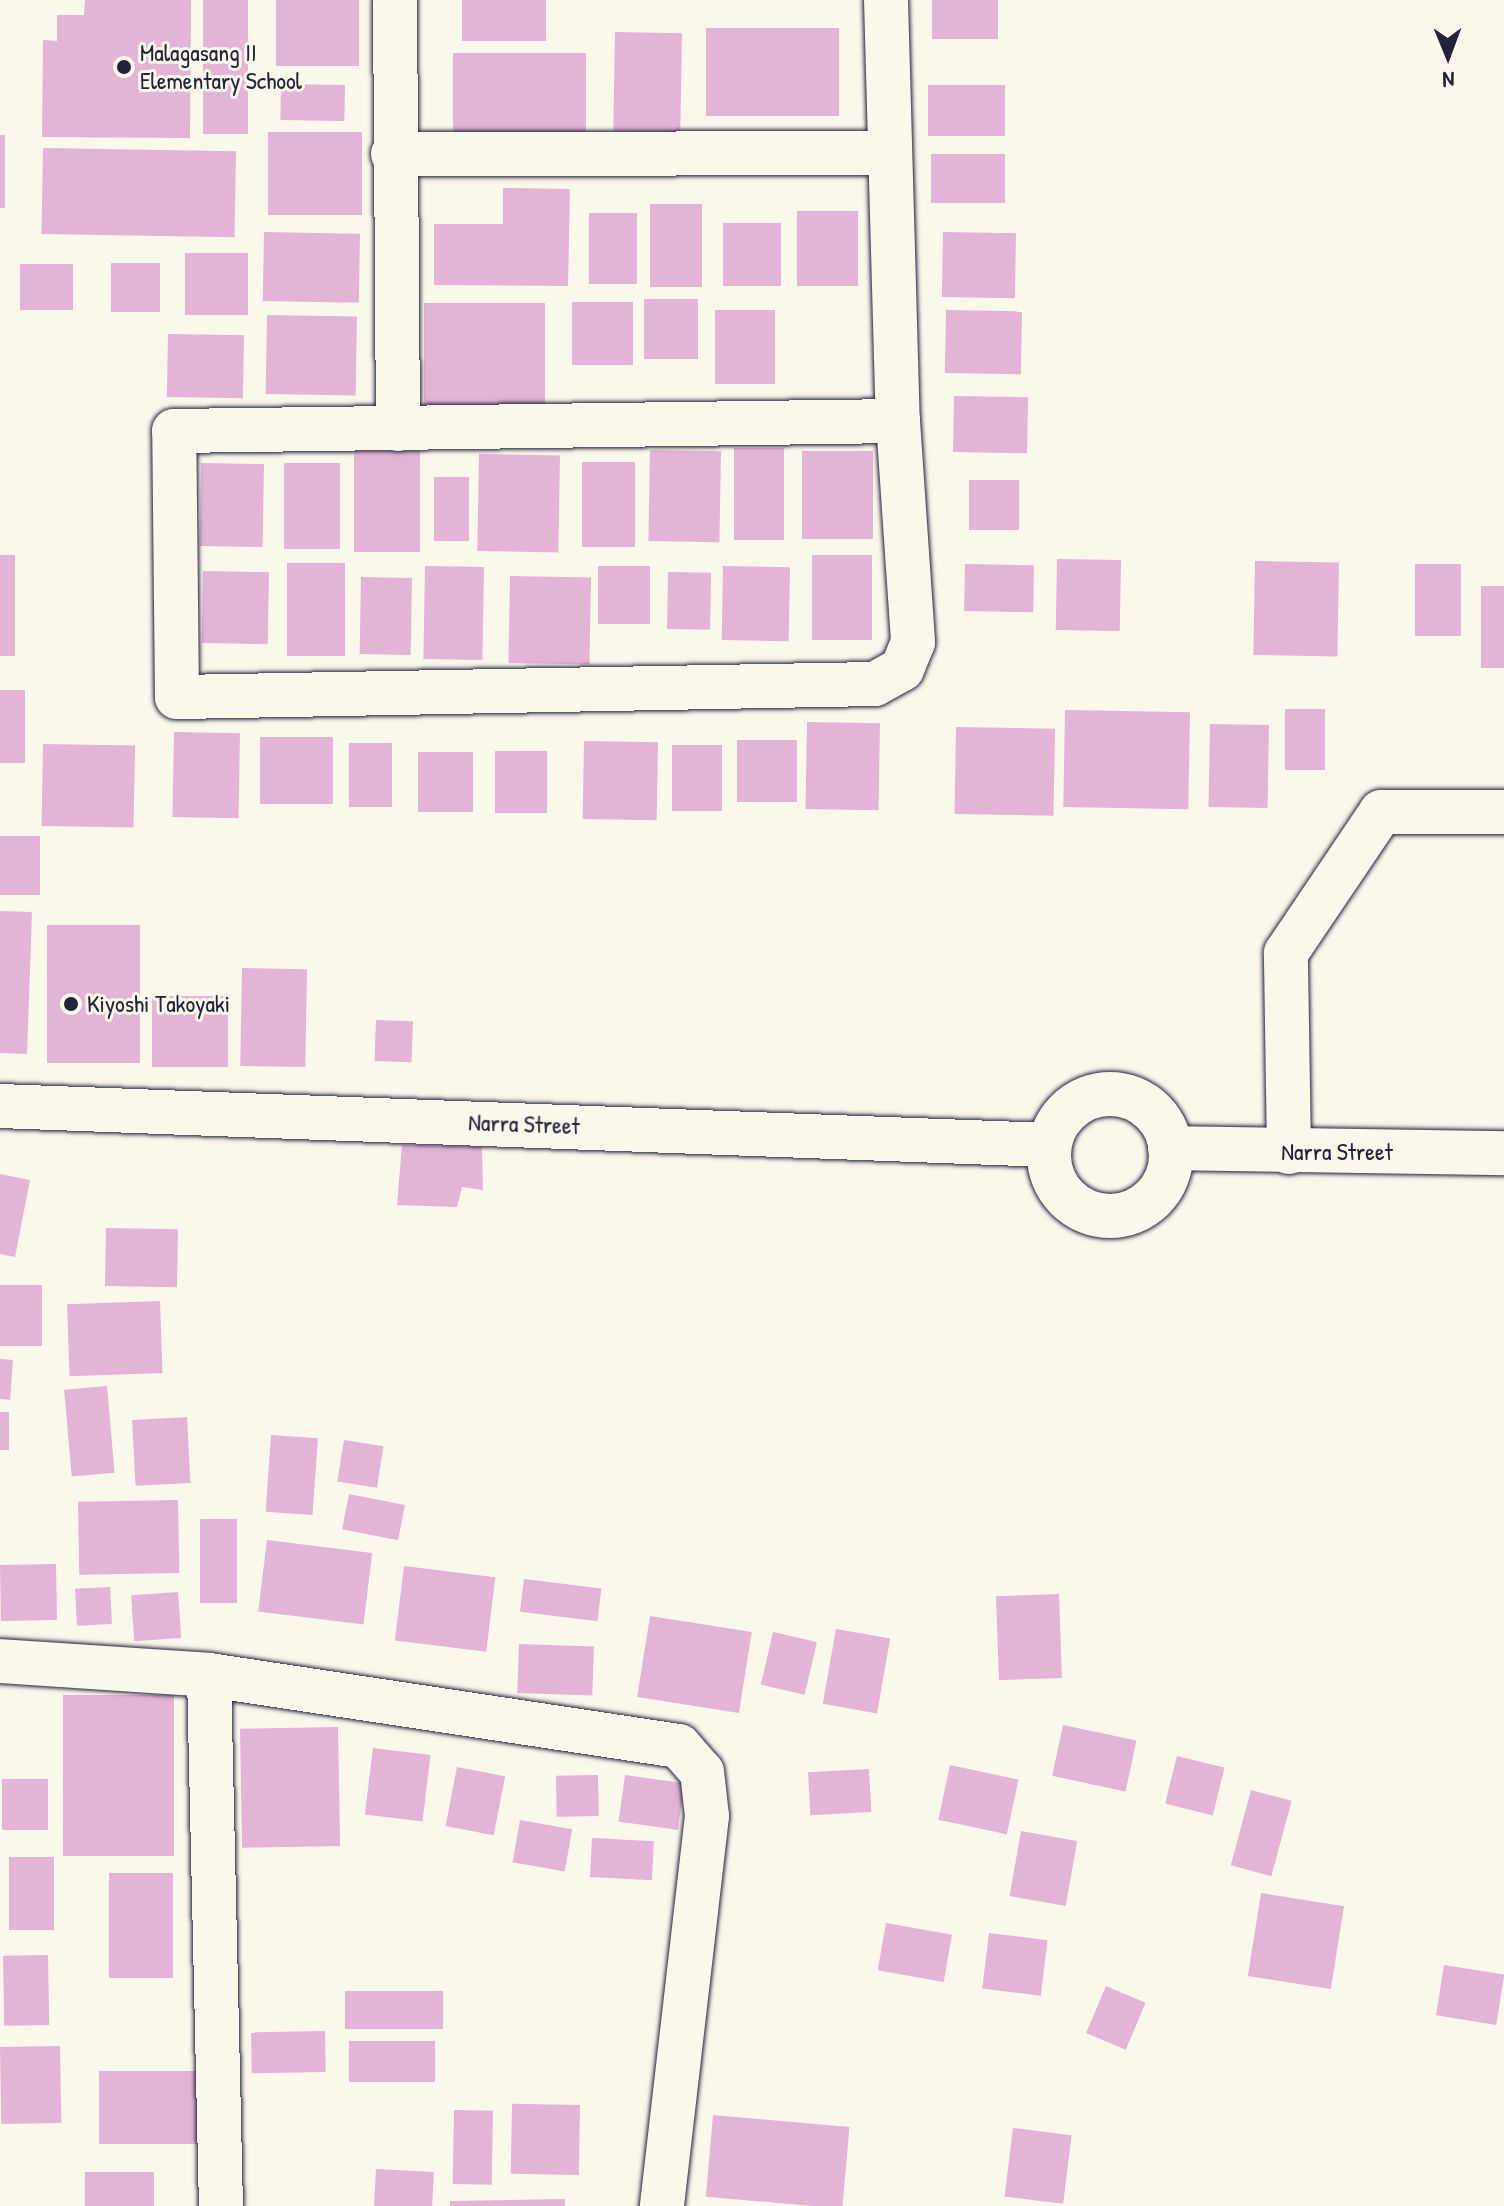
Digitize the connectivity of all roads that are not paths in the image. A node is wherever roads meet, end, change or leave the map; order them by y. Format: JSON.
{"nodes":[{"id":1,"x":395,"y":0,"type":"edge"},
{"id":2,"x":886,"y":0,"type":"edge"},
{"id":3,"x":889,"y":153,"type":"junction"},
{"id":4,"x":393,"y":154,"type":"junction"},
{"id":5,"x":898,"y":421,"type":"junction"},
{"id":6,"x":398,"y":429,"type":"junction"},
{"id":7,"x":1504,"y":812,"type":"edge"},
{"id":8,"x":0,"y":1106,"type":"edge"},
{"id":9,"x":1049,"y":1145,"type":"junction"},
{"id":10,"x":1170,"y":1148,"type":"junction"},
{"id":11,"x":1289,"y":1152,"type":"junction"},
{"id":12,"x":1504,"y":1153,"type":"edge"},
{"id":13,"x":0,"y":1661,"type":"edge"},
{"id":14,"x":209,"y":1675,"type":"junction"},
{"id":15,"x":221,"y":2206,"type":"edge"},
{"id":16,"x":662,"y":2206,"type":"edge"}],
"edges":[{"from":1,"to":4,"type":"street"},
{"from":2,"to":3,"type":"street"},
{"from":3,"to":4,"type":"street"},
{"from":3,"to":5,"type":"street"},
{"from":4,"to":6,"type":"street"},
{"from":5,"to":6,"type":"street"},
{"from":5,"to":6,"type":"street"},
{"from":7,"to":11,"type":"street"},
{"from":8,"to":9,"type":"street","name":"Narra Street"},
{"from":9,"to":10,"type":"street"},
{"from":9,"to":10,"type":"street"},
{"from":10,"to":11,"type":"street","name":"Narra Street"},
{"from":11,"to":12,"type":"street","name":"Narra Street"},
{"from":13,"to":14,"type":"street"},
{"from":14,"to":15,"type":"street"},
{"from":14,"to":16,"type":"street"}]}
